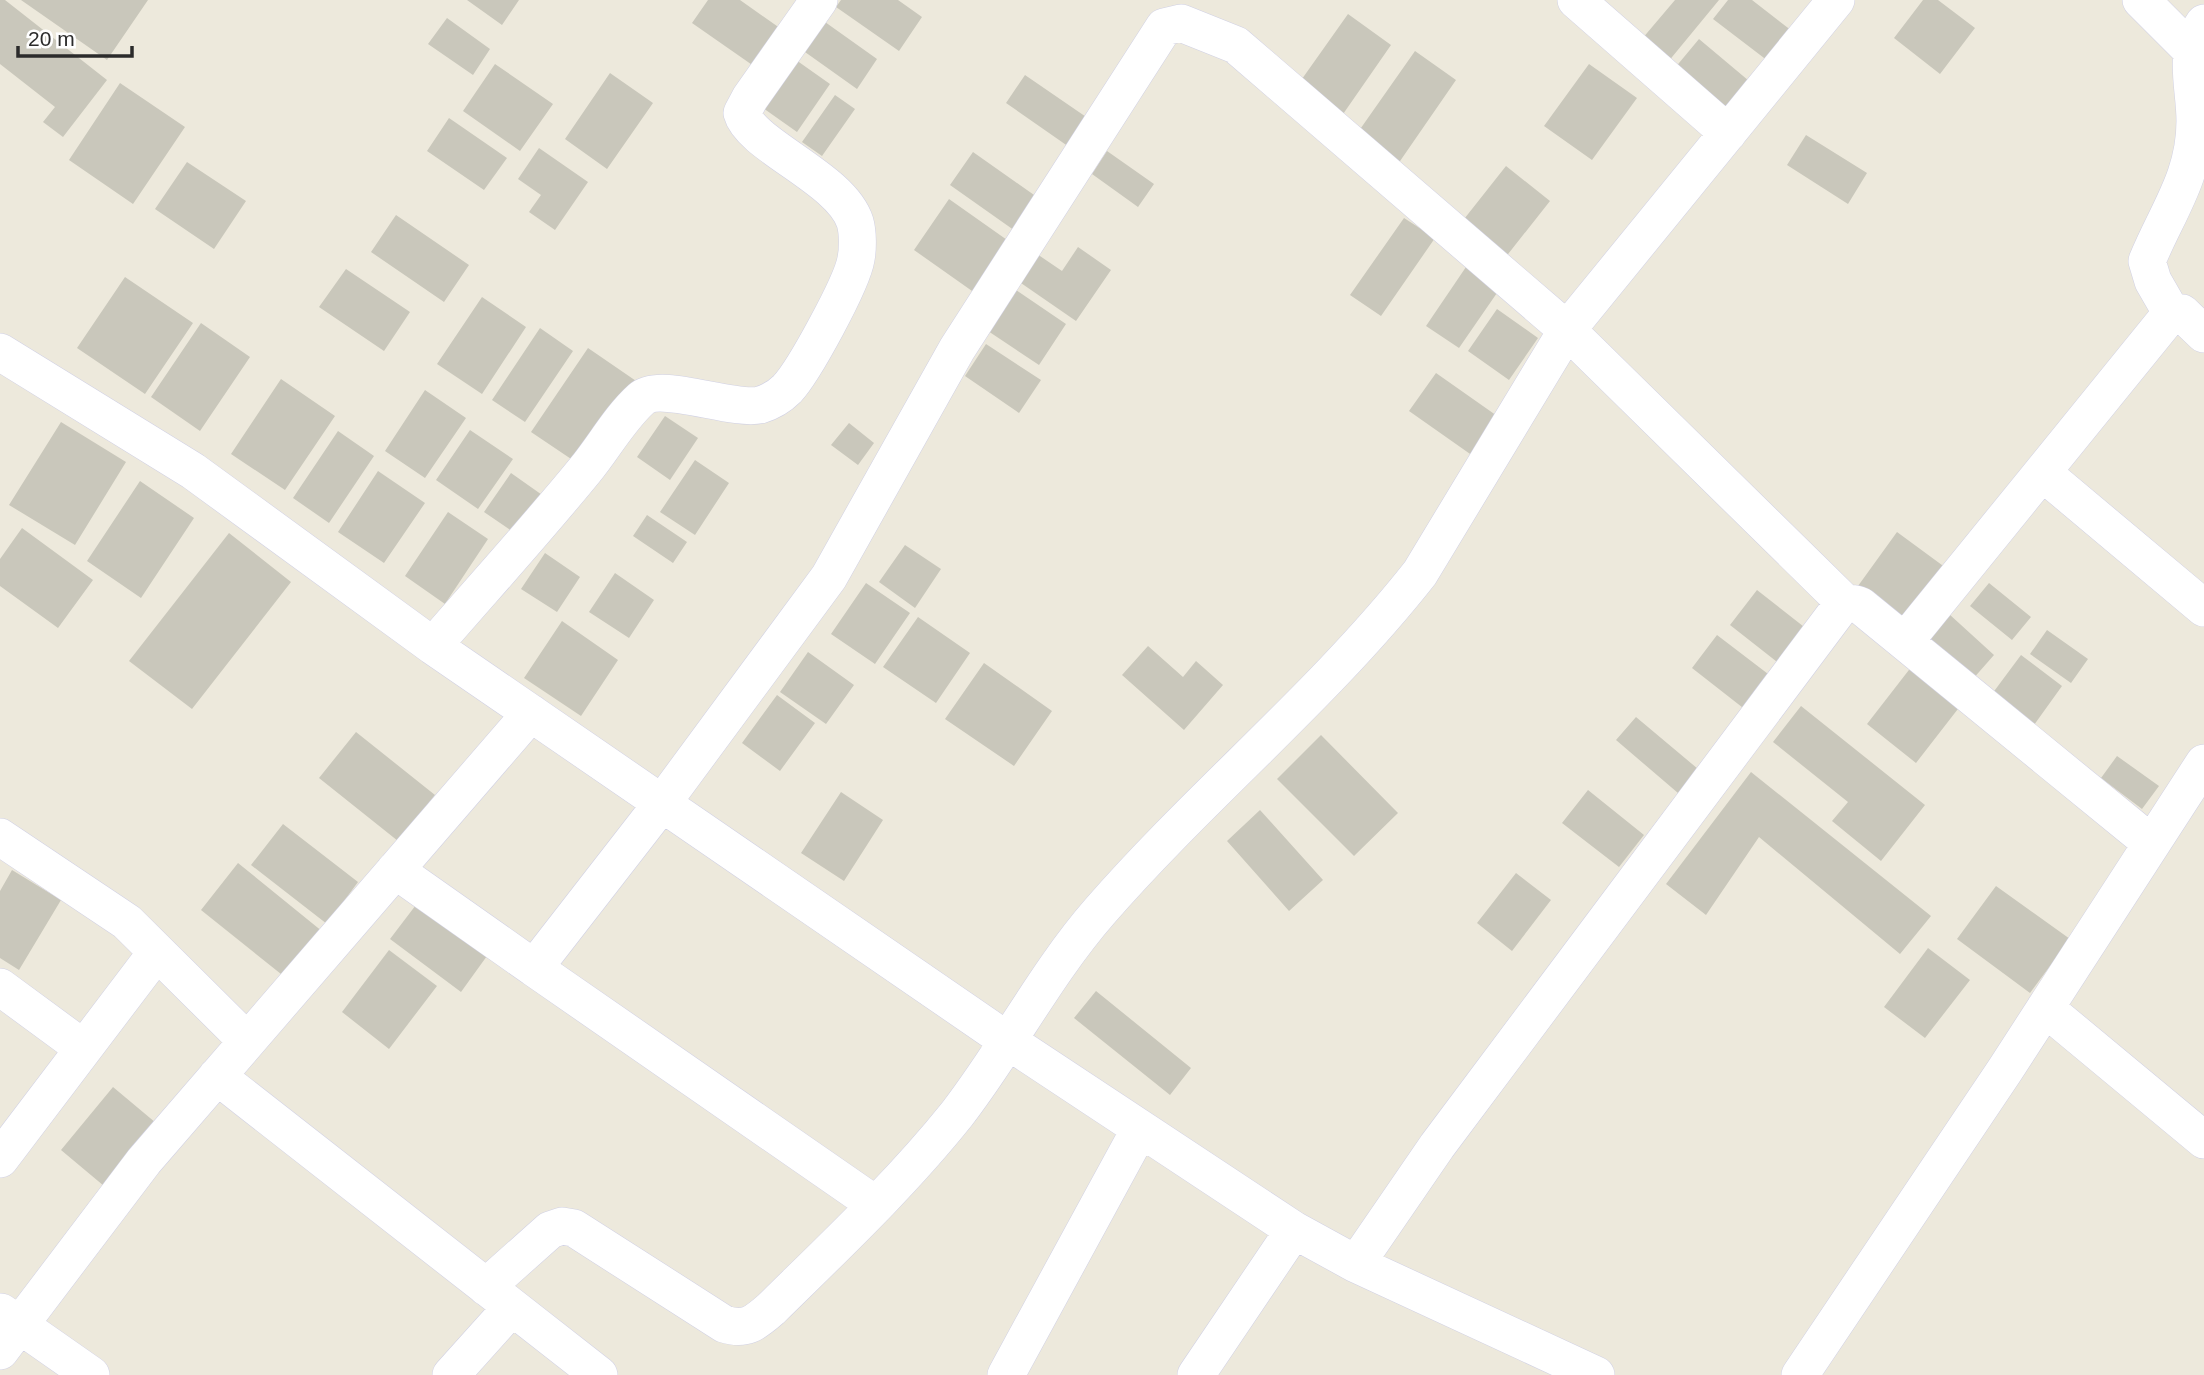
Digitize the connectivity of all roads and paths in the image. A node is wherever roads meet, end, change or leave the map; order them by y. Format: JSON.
{"nodes":[{"id":1,"x":819,"y":0,"type":"edge"},
{"id":2,"x":1576,"y":0,"type":"edge"},
{"id":3,"x":1836,"y":0,"type":"edge"},
{"id":4,"x":2141,"y":0,"type":"edge"},
{"id":5,"x":2197,"y":36,"type":"edge"},
{"id":6,"x":1728,"y":133,"type":"junction"},
{"id":7,"x":2172,"y":314,"type":"junction"},
{"id":8,"x":1567,"y":330,"type":"junction"},
{"id":9,"x":2204,"y":334,"type":"edge"},
{"id":10,"x":0,"y":352,"type":"edge"},
{"id":11,"x":2043,"y":473,"type":"junction"},
{"id":12,"x":1846,"y":604,"type":"junction"},
{"id":13,"x":2204,"y":608,"type":"edge"},
{"id":14,"x":1906,"y":640,"type":"junction"},
{"id":15,"x":433,"y":646,"type":"junction"},
{"id":16,"x":531,"y":712,"type":"junction"},
{"id":17,"x":2204,"y":763,"type":"edge"},
{"id":18,"x":663,"y":802,"type":"junction"},
{"id":19,"x":0,"y":838,"type":"edge"},
{"id":20,"x":2151,"y":843,"type":"junction"},
{"id":21,"x":395,"y":870,"type":"junction"},
{"id":22,"x":157,"y":952,"type":"junction"},
{"id":23,"x":534,"y":968,"type":"junction"},
{"id":24,"x":0,"y":987,"type":"edge"},
{"id":25,"x":2045,"y":1008,"type":"junction"},
{"id":26,"x":247,"y":1041,"type":"junction"},
{"id":27,"x":1008,"y":1041,"type":"junction"},
{"id":28,"x":83,"y":1048,"type":"junction"},
{"id":29,"x":217,"y":1076,"type":"junction"},
{"id":30,"x":1140,"y":1129,"type":"junction"},
{"id":31,"x":2204,"y":1140,"type":"edge"},
{"id":32,"x":0,"y":1159,"type":"edge"},
{"id":33,"x":876,"y":1205,"type":"junction"},
{"id":34,"x":1294,"y":1230,"type":"junction"},
{"id":35,"x":1356,"y":1264,"type":"junction"},
{"id":36,"x":499,"y":1297,"type":"junction"},
{"id":37,"x":6,"y":1329,"type":"edge"},
{"id":38,"x":91,"y":1375,"type":"edge"},
{"id":39,"x":451,"y":1375,"type":"edge"},
{"id":40,"x":599,"y":1375,"type":"edge"},
{"id":41,"x":1006,"y":1375,"type":"edge"},
{"id":42,"x":1196,"y":1375,"type":"edge"},
{"id":43,"x":1596,"y":1375,"type":"edge"},
{"id":44,"x":1800,"y":1375,"type":"edge"}],
"edges":[{"from":1,"to":15,"type":"street"},
{"from":2,"to":6,"type":"street"},
{"from":3,"to":6,"type":"street"},
{"from":4,"to":5,"type":"street"},
{"from":5,"to":7,"type":"street"},
{"from":6,"to":8,"type":"street"},
{"from":7,"to":9,"type":"street"},
{"from":7,"to":11,"type":"street"},
{"from":8,"to":12,"type":"street"},
{"from":8,"to":18,"type":"street"},
{"from":8,"to":27,"type":"street"},
{"from":10,"to":15,"type":"street"},
{"from":11,"to":13,"type":"street"},
{"from":11,"to":14,"type":"street"},
{"from":12,"to":14,"type":"street"},
{"from":12,"to":35,"type":"street"},
{"from":14,"to":20,"type":"street"},
{"from":15,"to":16,"type":"street"},
{"from":16,"to":18,"type":"street"},
{"from":16,"to":21,"type":"street"},
{"from":17,"to":20,"type":"street"},
{"from":18,"to":23,"type":"street"},
{"from":18,"to":27,"type":"street"},
{"from":19,"to":22,"type":"street"},
{"from":20,"to":25,"type":"street"},
{"from":21,"to":23,"type":"street"},
{"from":21,"to":26,"type":"street"},
{"from":22,"to":26,"type":"street"},
{"from":22,"to":28,"type":"street"},
{"from":23,"to":33,"type":"street"},
{"from":24,"to":28,"type":"street"},
{"from":25,"to":31,"type":"street"},
{"from":25,"to":44,"type":"street"},
{"from":26,"to":29,"type":"street"},
{"from":27,"to":30,"type":"street"},
{"from":27,"to":33,"type":"street"},
{"from":28,"to":32,"type":"street"},
{"from":29,"to":36,"type":"street"},
{"from":29,"to":37,"type":"street"},
{"from":30,"to":34,"type":"street"},
{"from":30,"to":41,"type":"street"},
{"from":33,"to":36,"type":"street"},
{"from":34,"to":35,"type":"street"},
{"from":34,"to":42,"type":"street"},
{"from":35,"to":43,"type":"street"},
{"from":36,"to":39,"type":"street"},
{"from":36,"to":40,"type":"street"},
{"from":37,"to":38,"type":"street"}]}
